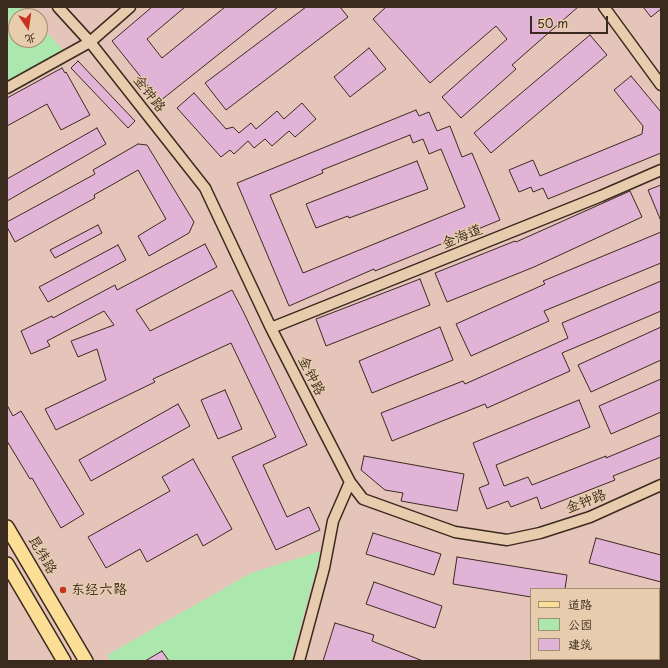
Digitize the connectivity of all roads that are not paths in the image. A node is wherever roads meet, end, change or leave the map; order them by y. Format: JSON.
{"nodes":[{"id":1,"x":58,"y":7,"type":"edge"},
{"id":2,"x":130,"y":7,"type":"edge"},
{"id":3,"x":604,"y":7,"type":"edge"},
{"id":4,"x":90,"y":42,"type":"junction"},
{"id":5,"x":661,"y":85,"type":"edge"},
{"id":6,"x":7,"y":88,"type":"edge"},
{"id":7,"x":661,"y":170,"type":"edge"},
{"id":8,"x":272,"y":328,"type":"junction"},
{"id":9,"x":350,"y":482,"type":"junction"},
{"id":10,"x":661,"y":485,"type":"edge"},
{"id":11,"x":7,"y":527,"type":"edge"},
{"id":12,"x":7,"y":564,"type":"edge"},
{"id":13,"x":64,"y":661,"type":"edge"},
{"id":14,"x":86,"y":661,"type":"edge"},
{"id":15,"x":299,"y":661,"type":"edge"}],
"edges":[{"from":1,"to":4,"type":"street","name":"金钟路"},
{"from":2,"to":4,"type":"street"},
{"from":3,"to":5,"type":"street"},
{"from":4,"to":6,"type":"street"},
{"from":4,"to":8,"type":"street","name":"金钟路"},
{"from":7,"to":8,"type":"street","name":"金海道"},
{"from":8,"to":9,"type":"street","name":"金钟路"},
{"from":9,"to":10,"type":"street","name":"金钟路"},
{"from":9,"to":15,"type":"street"},
{"from":11,"to":14,"type":"main road","name":"昆纬路"},
{"from":12,"to":13,"type":"main road"}]}
